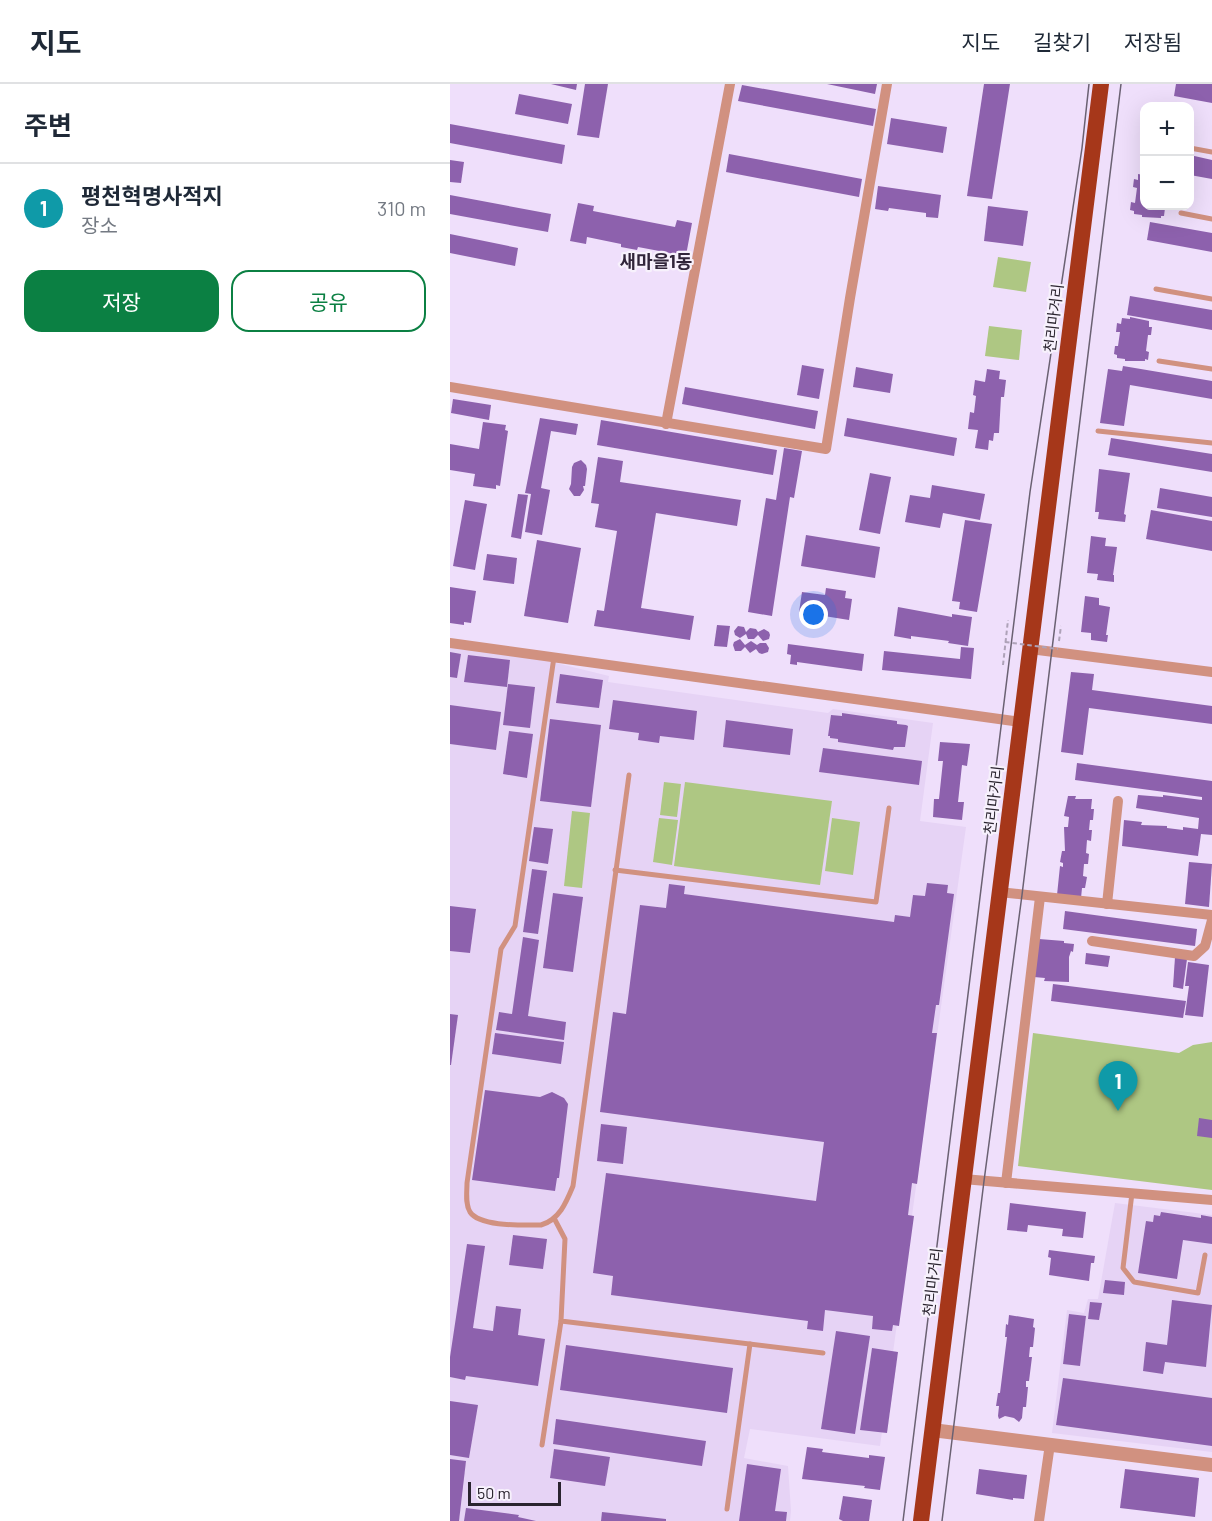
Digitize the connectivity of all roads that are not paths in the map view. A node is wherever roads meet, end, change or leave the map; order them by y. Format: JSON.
{"nodes":[{"id":1,"x":730,"y":84,"type":"edge"},
{"id":2,"x":887,"y":84,"type":"edge"},
{"id":3,"x":1101,"y":84,"type":"edge"},
{"id":4,"x":1194,"y":149,"type":"edge"},
{"id":5,"x":1212,"y":152,"type":"edge"},
{"id":6,"x":1181,"y":213,"type":"dead end"},
{"id":7,"x":1212,"y":219,"type":"edge"},
{"id":8,"x":1156,"y":289,"type":"dead end"},
{"id":9,"x":1212,"y":299,"type":"edge"},
{"id":10,"x":1159,"y":361,"type":"dead end"},
{"id":11,"x":1212,"y":369,"type":"edge"},
{"id":12,"x":450,"y":387,"type":"edge"},
{"id":13,"x":666,"y":424,"type":"junction"},
{"id":14,"x":1098,"y":430,"type":"dead end"},
{"id":15,"x":1212,"y":443,"type":"edge"},
{"id":16,"x":450,"y":642,"type":"edge"},
{"id":17,"x":1030,"y":649,"type":"junction"},
{"id":18,"x":554,"y":657,"type":"junction"},
{"id":19,"x":1212,"y":672,"type":"edge"},
{"id":20,"x":1021,"y":722,"type":"junction"},
{"id":21,"x":629,"y":775,"type":"dead end"},
{"id":22,"x":1118,"y":801,"type":"dead end"},
{"id":23,"x":889,"y":808,"type":"dead end"},
{"id":24,"x":615,"y":870,"type":"junction"},
{"id":25,"x":999,"y":892,"type":"junction"},
{"id":26,"x":1040,"y":897,"type":"junction"},
{"id":27,"x":1107,"y":904,"type":"junction"},
{"id":28,"x":1212,"y":915,"type":"edge"},
{"id":29,"x":1212,"y":920,"type":"edge"},
{"id":30,"x":1092,"y":941,"type":"dead end"},
{"id":31,"x":963,"y":1179,"type":"junction"},
{"id":32,"x":1006,"y":1183,"type":"junction"},
{"id":33,"x":1132,"y":1194,"type":"junction"},
{"id":34,"x":1212,"y":1200,"type":"edge"},
{"id":35,"x":554,"y":1218,"type":"junction"},
{"id":36,"x":1205,"y":1255,"type":"dead end"},
{"id":37,"x":561,"y":1321,"type":"junction"},
{"id":38,"x":750,"y":1344,"type":"junction"},
{"id":39,"x":824,"y":1353,"type":"dead end"},
{"id":40,"x":932,"y":1430,"type":"junction"},
{"id":41,"x":1050,"y":1444,"type":"junction"},
{"id":42,"x":542,"y":1445,"type":"dead end"},
{"id":43,"x":1212,"y":1465,"type":"edge"},
{"id":44,"x":727,"y":1509,"type":"dead end"},
{"id":45,"x":921,"y":1521,"type":"edge"},
{"id":46,"x":1039,"y":1521,"type":"edge"}],
"edges":[{"from":1,"to":13,"type":"street"},
{"from":2,"to":13,"type":"street"},
{"from":3,"to":17,"type":"highway","name":"천리마거리"},
{"from":4,"to":5,"type":"lane"},
{"from":6,"to":7,"type":"lane"},
{"from":8,"to":9,"type":"lane"},
{"from":10,"to":11,"type":"lane"},
{"from":12,"to":13,"type":"street"},
{"from":14,"to":15,"type":"lane"},
{"from":16,"to":18,"type":"street"},
{"from":17,"to":19,"type":"street"},
{"from":17,"to":20,"type":"highway","name":"천리마거리"},
{"from":18,"to":20,"type":"street"},
{"from":18,"to":35,"type":"lane"},
{"from":20,"to":25,"type":"highway","name":"천리마거리"},
{"from":21,"to":24,"type":"lane"},
{"from":22,"to":27,"type":"street"},
{"from":23,"to":24,"type":"lane"},
{"from":24,"to":35,"type":"lane"},
{"from":25,"to":26,"type":"street"},
{"from":25,"to":31,"type":"highway","name":"천리마거리"},
{"from":26,"to":27,"type":"street"},
{"from":26,"to":32,"type":"street"},
{"from":27,"to":28,"type":"street"},
{"from":29,"to":30,"type":"street"},
{"from":31,"to":32,"type":"street"},
{"from":31,"to":40,"type":"highway","name":"천리마거리"},
{"from":32,"to":33,"type":"street"},
{"from":33,"to":34,"type":"street"},
{"from":33,"to":36,"type":"lane"},
{"from":35,"to":37,"type":"lane"},
{"from":37,"to":38,"type":"lane"},
{"from":37,"to":42,"type":"lane"},
{"from":38,"to":39,"type":"lane"},
{"from":38,"to":44,"type":"lane"},
{"from":40,"to":41,"type":"street"},
{"from":40,"to":45,"type":"highway","name":"천리마거리"},
{"from":41,"to":43,"type":"street"},
{"from":41,"to":46,"type":"street"}]}
